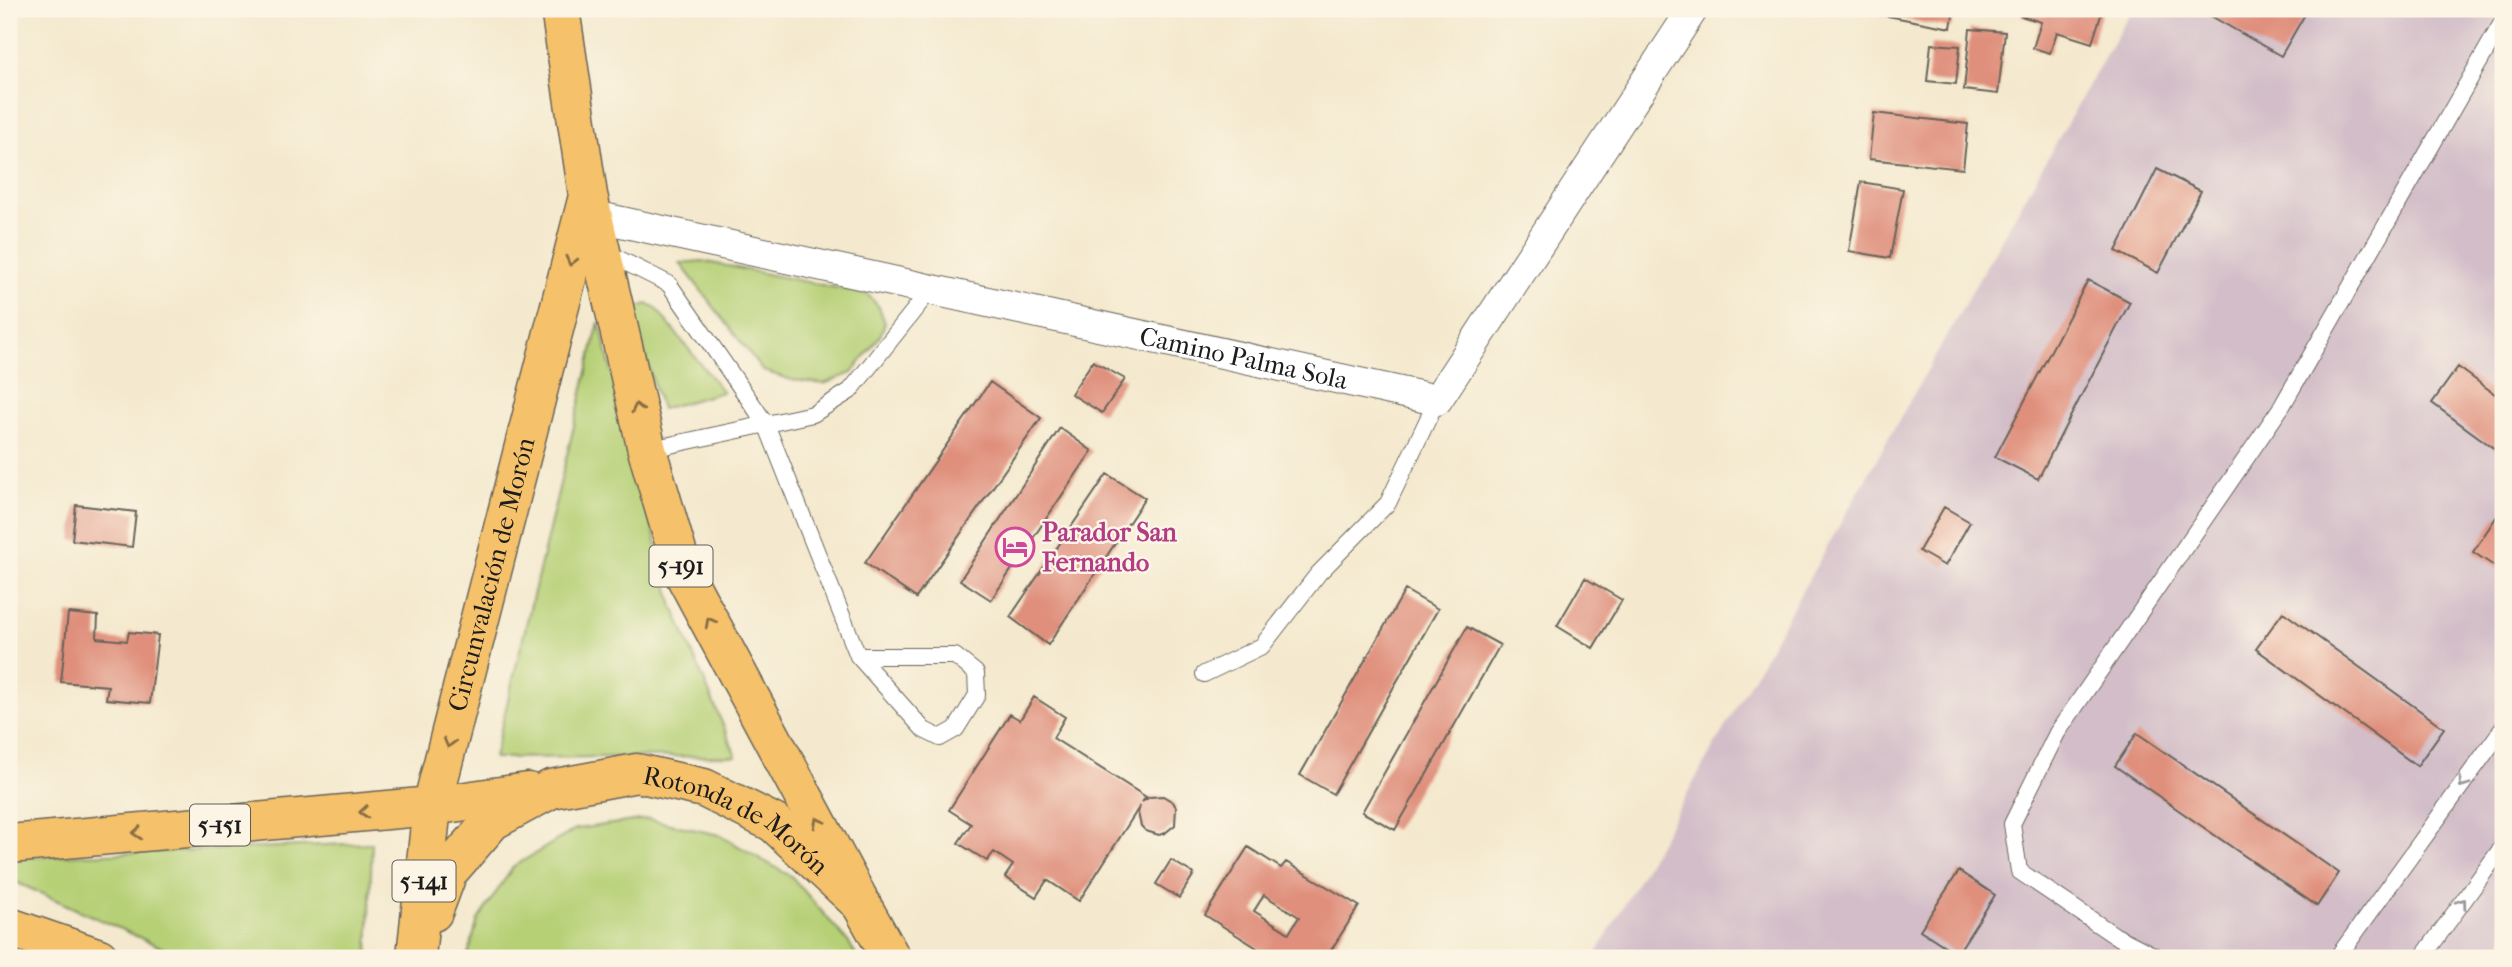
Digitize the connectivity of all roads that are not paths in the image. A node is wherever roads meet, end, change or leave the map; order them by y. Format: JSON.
{"nodes":[{"id":1,"x":560,"y":9,"type":"edge"},
{"id":2,"x":1693,"y":9,"type":"edge"},
{"id":3,"x":2503,"y":21,"type":"edge"},
{"id":4,"x":594,"y":220,"type":"junction"},
{"id":5,"x":931,"y":289,"type":"junction"},
{"id":6,"x":1437,"y":400,"type":"junction"},
{"id":7,"x":766,"y":424,"type":"junction"},
{"id":8,"x":647,"y":450,"type":"junction"},
{"id":9,"x":858,"y":656,"type":"junction"},
{"id":10,"x":1204,"y":674,"type":"dead end"},
{"id":11,"x":2503,"y":728,"type":"edge"},
{"id":12,"x":551,"y":789,"type":"junction"},
{"id":13,"x":432,"y":806,"type":"junction"},
{"id":14,"x":9,"y":844,"type":"edge"},
{"id":15,"x":2503,"y":846,"type":"edge"},
{"id":16,"x":862,"y":904,"type":"junction"},
{"id":17,"x":9,"y":927,"type":"edge"},
{"id":18,"x":2140,"y":954,"type":"edge"},
{"id":19,"x":416,"y":957,"type":"edge"},
{"id":20,"x":99,"y":958,"type":"edge"},
{"id":21,"x":891,"y":958,"type":"edge"},
{"id":22,"x":2159,"y":958,"type":"edge"},
{"id":23,"x":2337,"y":958,"type":"edge"},
{"id":24,"x":2422,"y":958,"type":"edge"}],
"edges":[{"from":1,"to":4,"type":"main road","name":"Circunvalación de Morón","number":"5-191"},
{"from":2,"to":6,"type":"street"},
{"from":3,"to":18,"type":"lane"},
{"from":4,"to":5,"type":"street","name":"Camino Palma Sola"},
{"from":4,"to":7,"type":"lane"},
{"from":8,"to":4,"type":"main road","name":"Circunvalación de Morón","number":"5-191","one_way":true},
{"from":4,"to":13,"type":"main road","name":"Circunvalación de Morón","number":"5-191","one_way":true},
{"from":5,"to":6,"type":"street","name":"Camino Palma Sola"},
{"from":5,"to":7,"type":"lane"},
{"from":6,"to":10,"type":"lane"},
{"from":7,"to":8,"type":"lane"},
{"from":7,"to":9,"type":"lane"},
{"from":16,"to":8,"type":"main road","name":"Circunvalación de Morón","number":"5-191","one_way":true},
{"from":9,"to":9,"type":"lane"},
{"from":11,"to":23,"type":"lane","one_way":true},
{"from":12,"to":13,"type":"main road","number":"5-151"},
{"from":12,"to":16,"type":"main road","name":"Rotonda de Morón","number":"5-151"},
{"from":12,"to":19,"type":"main road","name":"Rotonda de Morón"},
{"from":13,"to":14,"type":"main road","number":"5-151","one_way":true},
{"from":13,"to":19,"type":"main road","name":"Circunvalación de Morón","number":"5-141"},
{"from":24,"to":15,"type":"lane","one_way":true},
{"from":16,"to":21,"type":"main road","name":"Rotonda de Morón","number":"5-151"},
{"from":17,"to":20,"type":"main road"},
{"from":18,"to":22,"type":"lane"}]}
